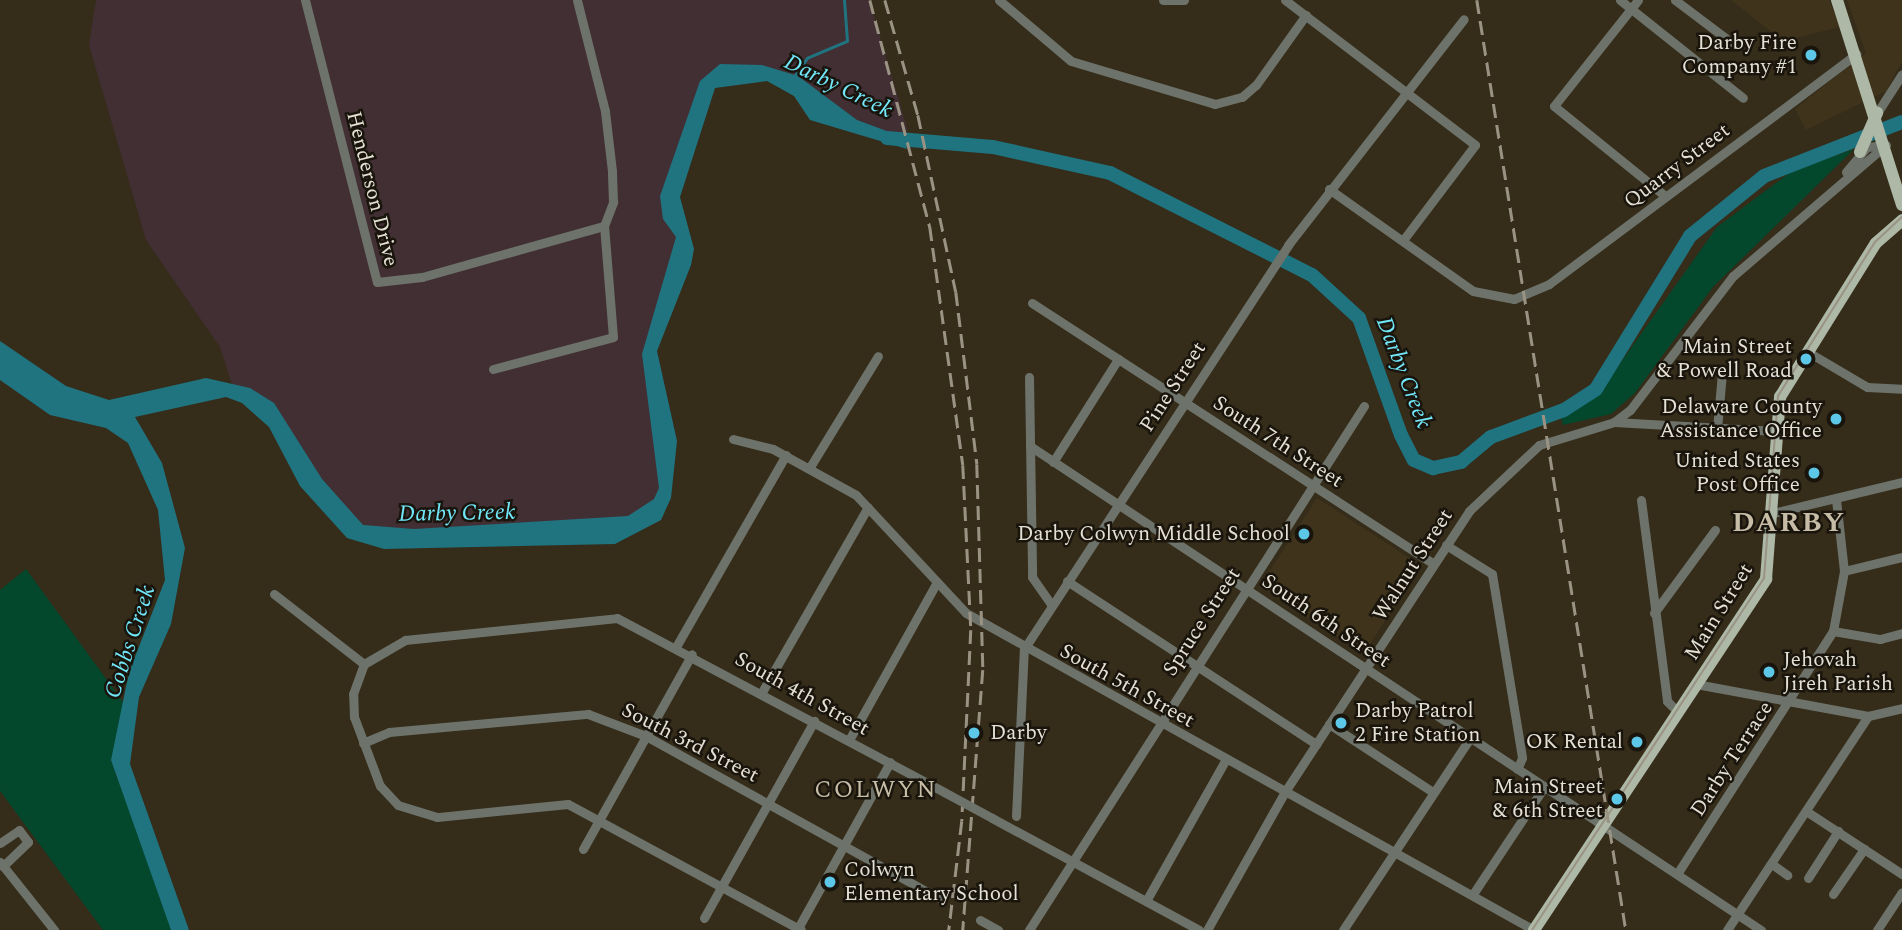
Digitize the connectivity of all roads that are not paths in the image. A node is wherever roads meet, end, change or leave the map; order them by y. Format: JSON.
{"nodes":[{"id":1,"x":305,"y":0,"type":"edge"},
{"id":2,"x":577,"y":0,"type":"edge"},
{"id":3,"x":999,"y":0,"type":"edge"},
{"id":4,"x":1163,"y":0,"type":"edge"},
{"id":5,"x":1184,"y":0,"type":"edge"},
{"id":6,"x":1285,"y":0,"type":"edge"},
{"id":7,"x":1620,"y":0,"type":"edge"},
{"id":8,"x":1639,"y":0,"type":"edge"},
{"id":9,"x":1675,"y":0,"type":"edge"},
{"id":10,"x":1837,"y":0,"type":"edge"},
{"id":11,"x":1631,"y":9,"type":"junction"},
{"id":12,"x":1306,"y":16,"type":"junction"},
{"id":13,"x":1464,"y":19,"type":"dead end"},
{"id":14,"x":1731,"y":42,"type":"dead end"},
{"id":15,"x":1857,"y":54,"type":"junction"},
{"id":16,"x":1902,"y":74,"type":"edge"},
{"id":17,"x":1407,"y":90,"type":"junction"},
{"id":18,"x":1744,"y":98,"type":"dead end"},
{"id":19,"x":1877,"y":113,"type":"junction"},
{"id":20,"x":1884,"y":140,"type":"junction"},
{"id":21,"x":1862,"y":147,"type":"junction"},
{"id":22,"x":1840,"y":179,"type":"junction"},
{"id":23,"x":1329,"y":189,"type":"junction"},
{"id":24,"x":1665,"y":196,"type":"junction"},
{"id":25,"x":1902,"y":205,"type":"edge"},
{"id":26,"x":1902,"y":220,"type":"edge"},
{"id":27,"x":604,"y":226,"type":"junction"},
{"id":28,"x":1404,"y":239,"type":"junction"},
{"id":29,"x":1032,"y":303,"type":"dead end"},
{"id":30,"x":1808,"y":352,"type":"junction"},
{"id":31,"x":878,"y":356,"type":"dead end"},
{"id":32,"x":1118,"y":359,"type":"junction"},
{"id":33,"x":493,"y":369,"type":"dead end"},
{"id":34,"x":1722,"y":373,"type":"dead end"},
{"id":35,"x":1029,"y":377,"type":"dead end"},
{"id":36,"x":1902,"y":389,"type":"edge"},
{"id":37,"x":1183,"y":401,"type":"junction"},
{"id":38,"x":1364,"y":406,"type":"dead end"},
{"id":39,"x":1614,"y":422,"type":"junction"},
{"id":40,"x":1717,"y":429,"type":"junction"},
{"id":41,"x":1776,"y":431,"type":"junction"},
{"id":42,"x":733,"y":439,"type":"dead end"},
{"id":43,"x":1030,"y":446,"type":"junction"},
{"id":44,"x":786,"y":455,"type":"junction"},
{"id":45,"x":1053,"y":462,"type":"junction"},
{"id":46,"x":810,"y":467,"type":"junction"},
{"id":47,"x":1902,"y":482,"type":"edge"},
{"id":48,"x":1313,"y":486,"type":"junction"},
{"id":49,"x":1641,"y":500,"type":"dead end"},
{"id":50,"x":1836,"y":500,"type":"junction"},
{"id":51,"x":1117,"y":506,"type":"junction"},
{"id":52,"x":868,"y":507,"type":"junction"},
{"id":53,"x":1773,"y":513,"type":"junction"},
{"id":54,"x":1715,"y":530,"type":"dead end"},
{"id":55,"x":1447,"y":545,"type":"junction"},
{"id":56,"x":1902,"y":556,"type":"edge"},
{"id":57,"x":1434,"y":564,"type":"junction"},
{"id":58,"x":1844,"y":571,"type":"junction"},
{"id":59,"x":1068,"y":581,"type":"junction"},
{"id":60,"x":937,"y":582,"type":"junction"},
{"id":61,"x":1244,"y":588,"type":"junction"},
{"id":62,"x":274,"y":594,"type":"dead end"},
{"id":63,"x":1051,"y":604,"type":"junction"},
{"id":64,"x":1654,"y":613,"type":"junction"},
{"id":65,"x":1833,"y":631,"type":"junction"},
{"id":66,"x":1902,"y":633,"type":"edge"},
{"id":67,"x":677,"y":645,"type":"junction"},
{"id":68,"x":1024,"y":649,"type":"junction"},
{"id":69,"x":692,"y":653,"type":"junction"},
{"id":70,"x":364,"y":664,"type":"junction"},
{"id":71,"x":1195,"y":665,"type":"junction"},
{"id":72,"x":1366,"y":668,"type":"junction"},
{"id":73,"x":1696,"y":684,"type":"junction"},
{"id":74,"x":762,"y":692,"type":"junction"},
{"id":75,"x":1789,"y":704,"type":"junction"},
{"id":76,"x":1902,"y":708,"type":"edge"},
{"id":77,"x":1678,"y":712,"type":"junction"},
{"id":78,"x":1868,"y":716,"type":"junction"},
{"id":79,"x":814,"y":720,"type":"junction"},
{"id":80,"x":1157,"y":723,"type":"junction"},
{"id":81,"x":1329,"y":724,"type":"junction"},
{"id":82,"x":646,"y":736,"type":"junction"},
{"id":83,"x":1469,"y":738,"type":"junction"},
{"id":84,"x":849,"y":740,"type":"junction"},
{"id":85,"x":363,"y":743,"type":"junction"},
{"id":86,"x":1316,"y":744,"type":"junction"},
{"id":87,"x":1226,"y":759,"type":"junction"},
{"id":88,"x":890,"y":762,"type":"junction"},
{"id":89,"x":1517,"y":769,"type":"junction"},
{"id":90,"x":1544,"y":787,"type":"junction"},
{"id":91,"x":1286,"y":790,"type":"junction"},
{"id":92,"x":1433,"y":792,"type":"junction"},
{"id":93,"x":768,"y":804,"type":"junction"},
{"id":94,"x":1806,"y":811,"type":"junction"},
{"id":95,"x":1016,"y":816,"type":"dead end"},
{"id":96,"x":600,"y":819,"type":"junction"},
{"id":97,"x":1603,"y":825,"type":"junction"},
{"id":98,"x":1838,"y":831,"type":"junction"},
{"id":99,"x":0,"y":843,"type":"edge"},
{"id":100,"x":844,"y":845,"type":"junction"},
{"id":101,"x":583,"y":849,"type":"dead end"},
{"id":102,"x":1396,"y":849,"type":"junction"},
{"id":103,"x":1864,"y":849,"type":"junction"},
{"id":104,"x":1070,"y":858,"type":"junction"},
{"id":105,"x":2,"y":864,"type":"edge"},
{"id":106,"x":1772,"y":864,"type":"junction"},
{"id":107,"x":1677,"y":874,"type":"junction"},
{"id":108,"x":1902,"y":874,"type":"edge"},
{"id":109,"x":1787,"y":875,"type":"dead end"},
{"id":110,"x":1808,"y":878,"type":"dead end"},
{"id":111,"x":721,"y":887,"type":"junction"},
{"id":112,"x":1902,"y":892,"type":"edge"},
{"id":113,"x":1474,"y":894,"type":"junction"},
{"id":114,"x":1833,"y":894,"type":"dead end"},
{"id":115,"x":938,"y":898,"type":"dead end"},
{"id":116,"x":1146,"y":901,"type":"junction"},
{"id":117,"x":1737,"y":914,"type":"junction"},
{"id":118,"x":704,"y":918,"type":"dead end"},
{"id":119,"x":980,"y":920,"type":"dead end"},
{"id":120,"x":799,"y":929,"type":"edge"},
{"id":121,"x":1878,"y":929,"type":"edge"},
{"id":122,"x":54,"y":930,"type":"edge"},
{"id":123,"x":998,"y":930,"type":"edge"},
{"id":124,"x":1029,"y":930,"type":"edge"},
{"id":125,"x":1199,"y":930,"type":"edge"},
{"id":126,"x":1206,"y":930,"type":"edge"},
{"id":127,"x":1343,"y":930,"type":"edge"},
{"id":128,"x":1534,"y":930,"type":"edge"},
{"id":129,"x":1727,"y":930,"type":"edge"},
{"id":130,"x":1761,"y":930,"type":"edge"}],
"edges":[{"from":1,"to":27,"type":"street","name":"Henderson Drive"},
{"from":2,"to":27,"type":"street"},
{"from":3,"to":12,"type":"street"},
{"from":4,"to":5,"type":"street"},
{"from":6,"to":12,"type":"street"},
{"from":7,"to":11,"type":"street"},
{"from":8,"to":11,"type":"street"},
{"from":9,"to":14,"type":"street"},
{"from":10,"to":15,"type":"main road"},
{"from":11,"to":18,"type":"street"},
{"from":11,"to":24,"type":"street"},
{"from":12,"to":17,"type":"street"},
{"from":13,"to":17,"type":"street","name":"Pine Street"},
{"from":15,"to":19,"type":"main road"},
{"from":15,"to":24,"type":"street","name":"Quarry Street"},
{"from":16,"to":19,"type":"street"},
{"from":17,"to":23,"type":"street","name":"Pine Street"},
{"from":17,"to":28,"type":"street"},
{"from":19,"to":20,"type":"main road"},
{"from":19,"to":21,"type":"main road"},
{"from":20,"to":21,"type":"street"},
{"from":20,"to":22,"type":"street"},
{"from":20,"to":25,"type":"main road"},
{"from":21,"to":22,"type":"street"},
{"from":22,"to":39,"type":"street"},
{"from":23,"to":28,"type":"street"},
{"from":23,"to":37,"type":"street","name":"Pine Street"},
{"from":24,"to":28,"type":"street","name":"Quarry Street"},
{"from":26,"to":30,"type":"main road","name":"Main Street"},
{"from":27,"to":33,"type":"street"},
{"from":29,"to":32,"type":"street","name":"South 7th Street"},
{"from":30,"to":36,"type":"street"},
{"from":30,"to":41,"type":"main road","name":"Main Street"},
{"from":31,"to":46,"type":"street"},
{"from":32,"to":37,"type":"street","name":"South 7th Street"},
{"from":32,"to":45,"type":"street"},
{"from":34,"to":40,"type":"street"},
{"from":35,"to":43,"type":"street"},
{"from":37,"to":48,"type":"street","name":"South 7th Street"},
{"from":37,"to":51,"type":"street","name":"Pine Street"},
{"from":38,"to":48,"type":"street","name":"Spruce Street"},
{"from":39,"to":40,"type":"street"},
{"from":39,"to":55,"type":"street","name":"Walnut Street"},
{"from":40,"to":41,"type":"street"},
{"from":41,"to":53,"type":"main road","name":"Main Street"},
{"from":42,"to":44,"type":"street","name":"South 5th Street"},
{"from":43,"to":45,"type":"street","name":"South 6th Street"},
{"from":43,"to":63,"type":"street"},
{"from":44,"to":46,"type":"street","name":"South 5th Street"},
{"from":44,"to":67,"type":"street"},
{"from":45,"to":51,"type":"street","name":"South 6th Street"},
{"from":46,"to":52,"type":"street","name":"South 5th Street"},
{"from":47,"to":50,"type":"street"},
{"from":48,"to":57,"type":"street","name":"South 7th Street"},
{"from":48,"to":61,"type":"street","name":"Spruce Street"},
{"from":49,"to":64,"type":"street"},
{"from":50,"to":53,"type":"street"},
{"from":50,"to":58,"type":"street","name":"Darby Terrace"},
{"from":51,"to":59,"type":"street","name":"Pine Street"},
{"from":51,"to":61,"type":"street","name":"South 6th Street"},
{"from":52,"to":60,"type":"street","name":"South 5th Street"},
{"from":52,"to":74,"type":"street"},
{"from":53,"to":73,"type":"main road","name":"Main Street"},
{"from":54,"to":64,"type":"street"},
{"from":55,"to":57,"type":"street","name":"Walnut Street"},
{"from":55,"to":89,"type":"street"},
{"from":56,"to":58,"type":"street"},
{"from":57,"to":72,"type":"street","name":"Walnut Street"},
{"from":58,"to":65,"type":"street","name":"Darby Terrace"},
{"from":59,"to":63,"type":"street","name":"Pine Street"},
{"from":59,"to":71,"type":"street"},
{"from":60,"to":68,"type":"street","name":"South 5th Street"},
{"from":60,"to":84,"type":"street"},
{"from":61,"to":71,"type":"street","name":"Spruce Street"},
{"from":61,"to":72,"type":"street","name":"South 6th Street"},
{"from":62,"to":70,"type":"street"},
{"from":63,"to":68,"type":"street","name":"Pine Street"},
{"from":64,"to":77,"type":"street"},
{"from":65,"to":66,"type":"street"},
{"from":65,"to":75,"type":"street","name":"Darby Terrace"},
{"from":67,"to":69,"type":"street","name":"South 4th Street"},
{"from":67,"to":70,"type":"street","name":"South 4th Street"},
{"from":68,"to":80,"type":"street","name":"South 5th Street"},
{"from":68,"to":95,"type":"street","name":"Pine Street"},
{"from":69,"to":74,"type":"street","name":"South 4th Street"},
{"from":69,"to":82,"type":"street"},
{"from":70,"to":85,"type":"street"},
{"from":71,"to":80,"type":"street","name":"Spruce Street"},
{"from":71,"to":86,"type":"street"},
{"from":72,"to":81,"type":"street","name":"Walnut Street"},
{"from":72,"to":83,"type":"street","name":"South 6th Street"},
{"from":73,"to":75,"type":"street"},
{"from":73,"to":77,"type":"main road","name":"Main Street"},
{"from":74,"to":79,"type":"street","name":"South 4th Street"},
{"from":75,"to":78,"type":"street"},
{"from":75,"to":107,"type":"street","name":"Darby Terrace"},
{"from":76,"to":78,"type":"street"},
{"from":77,"to":97,"type":"main road","name":"Main Street"},
{"from":78,"to":94,"type":"street"},
{"from":79,"to":84,"type":"street","name":"South 4th Street"},
{"from":79,"to":93,"type":"street"},
{"from":80,"to":87,"type":"street","name":"South 5th Street"},
{"from":80,"to":104,"type":"street","name":"Spruce Street"},
{"from":81,"to":86,"type":"street","name":"Walnut Street"},
{"from":81,"to":92,"type":"street"},
{"from":82,"to":85,"type":"street","name":"South 3rd Street"},
{"from":82,"to":93,"type":"street","name":"South 3rd Street"},
{"from":82,"to":96,"type":"street"},
{"from":83,"to":89,"type":"street","name":"South 6th Street"},
{"from":83,"to":92,"type":"street"},
{"from":84,"to":88,"type":"street","name":"South 4th Street"},
{"from":85,"to":96,"type":"street"},
{"from":86,"to":91,"type":"street","name":"Walnut Street"},
{"from":87,"to":91,"type":"street","name":"South 5th Street"},
{"from":87,"to":116,"type":"street"},
{"from":88,"to":100,"type":"street"},
{"from":88,"to":104,"type":"street","name":"South 4th Street","bridge":true},
{"from":89,"to":90,"type":"street","name":"South 6th Street"},
{"from":90,"to":97,"type":"street","name":"South 6th Street"},
{"from":90,"to":113,"type":"street"},
{"from":91,"to":102,"type":"street","name":"South 5th Street"},
{"from":91,"to":126,"type":"street","name":"Walnut Street"},
{"from":92,"to":102,"type":"street"},
{"from":93,"to":100,"type":"street","name":"South 3rd Street"},
{"from":93,"to":111,"type":"street"},
{"from":94,"to":98,"type":"street"},
{"from":94,"to":106,"type":"street"},
{"from":96,"to":101,"type":"street"},
{"from":96,"to":111,"type":"street"},
{"from":97,"to":107,"type":"street","name":"South 6th Street"},
{"from":97,"to":128,"type":"main road","name":"Main Street"},
{"from":98,"to":103,"type":"street"},
{"from":98,"to":110,"type":"street"},
{"from":99,"to":105,"type":"street"},
{"from":100,"to":115,"type":"street","name":"South 3rd Street"},
{"from":100,"to":120,"type":"street"},
{"from":102,"to":113,"type":"street","name":"South 5th Street"},
{"from":102,"to":127,"type":"street"},
{"from":103,"to":108,"type":"street"},
{"from":103,"to":114,"type":"street"},
{"from":104,"to":116,"type":"street","name":"South 4th Street"},
{"from":104,"to":124,"type":"street","name":"Spruce Street"},
{"from":105,"to":122,"type":"street"},
{"from":106,"to":109,"type":"street"},
{"from":106,"to":117,"type":"street"},
{"from":107,"to":117,"type":"street","name":"South 6th Street"},
{"from":111,"to":118,"type":"street"},
{"from":111,"to":120,"type":"street"},
{"from":112,"to":121,"type":"street"},
{"from":113,"to":128,"type":"street","name":"South 5th Street"},
{"from":116,"to":125,"type":"street","name":"South 4th Street"},
{"from":117,"to":129,"type":"street"},
{"from":117,"to":130,"type":"street","name":"South 6th Street"},
{"from":119,"to":123,"type":"street"}]}
